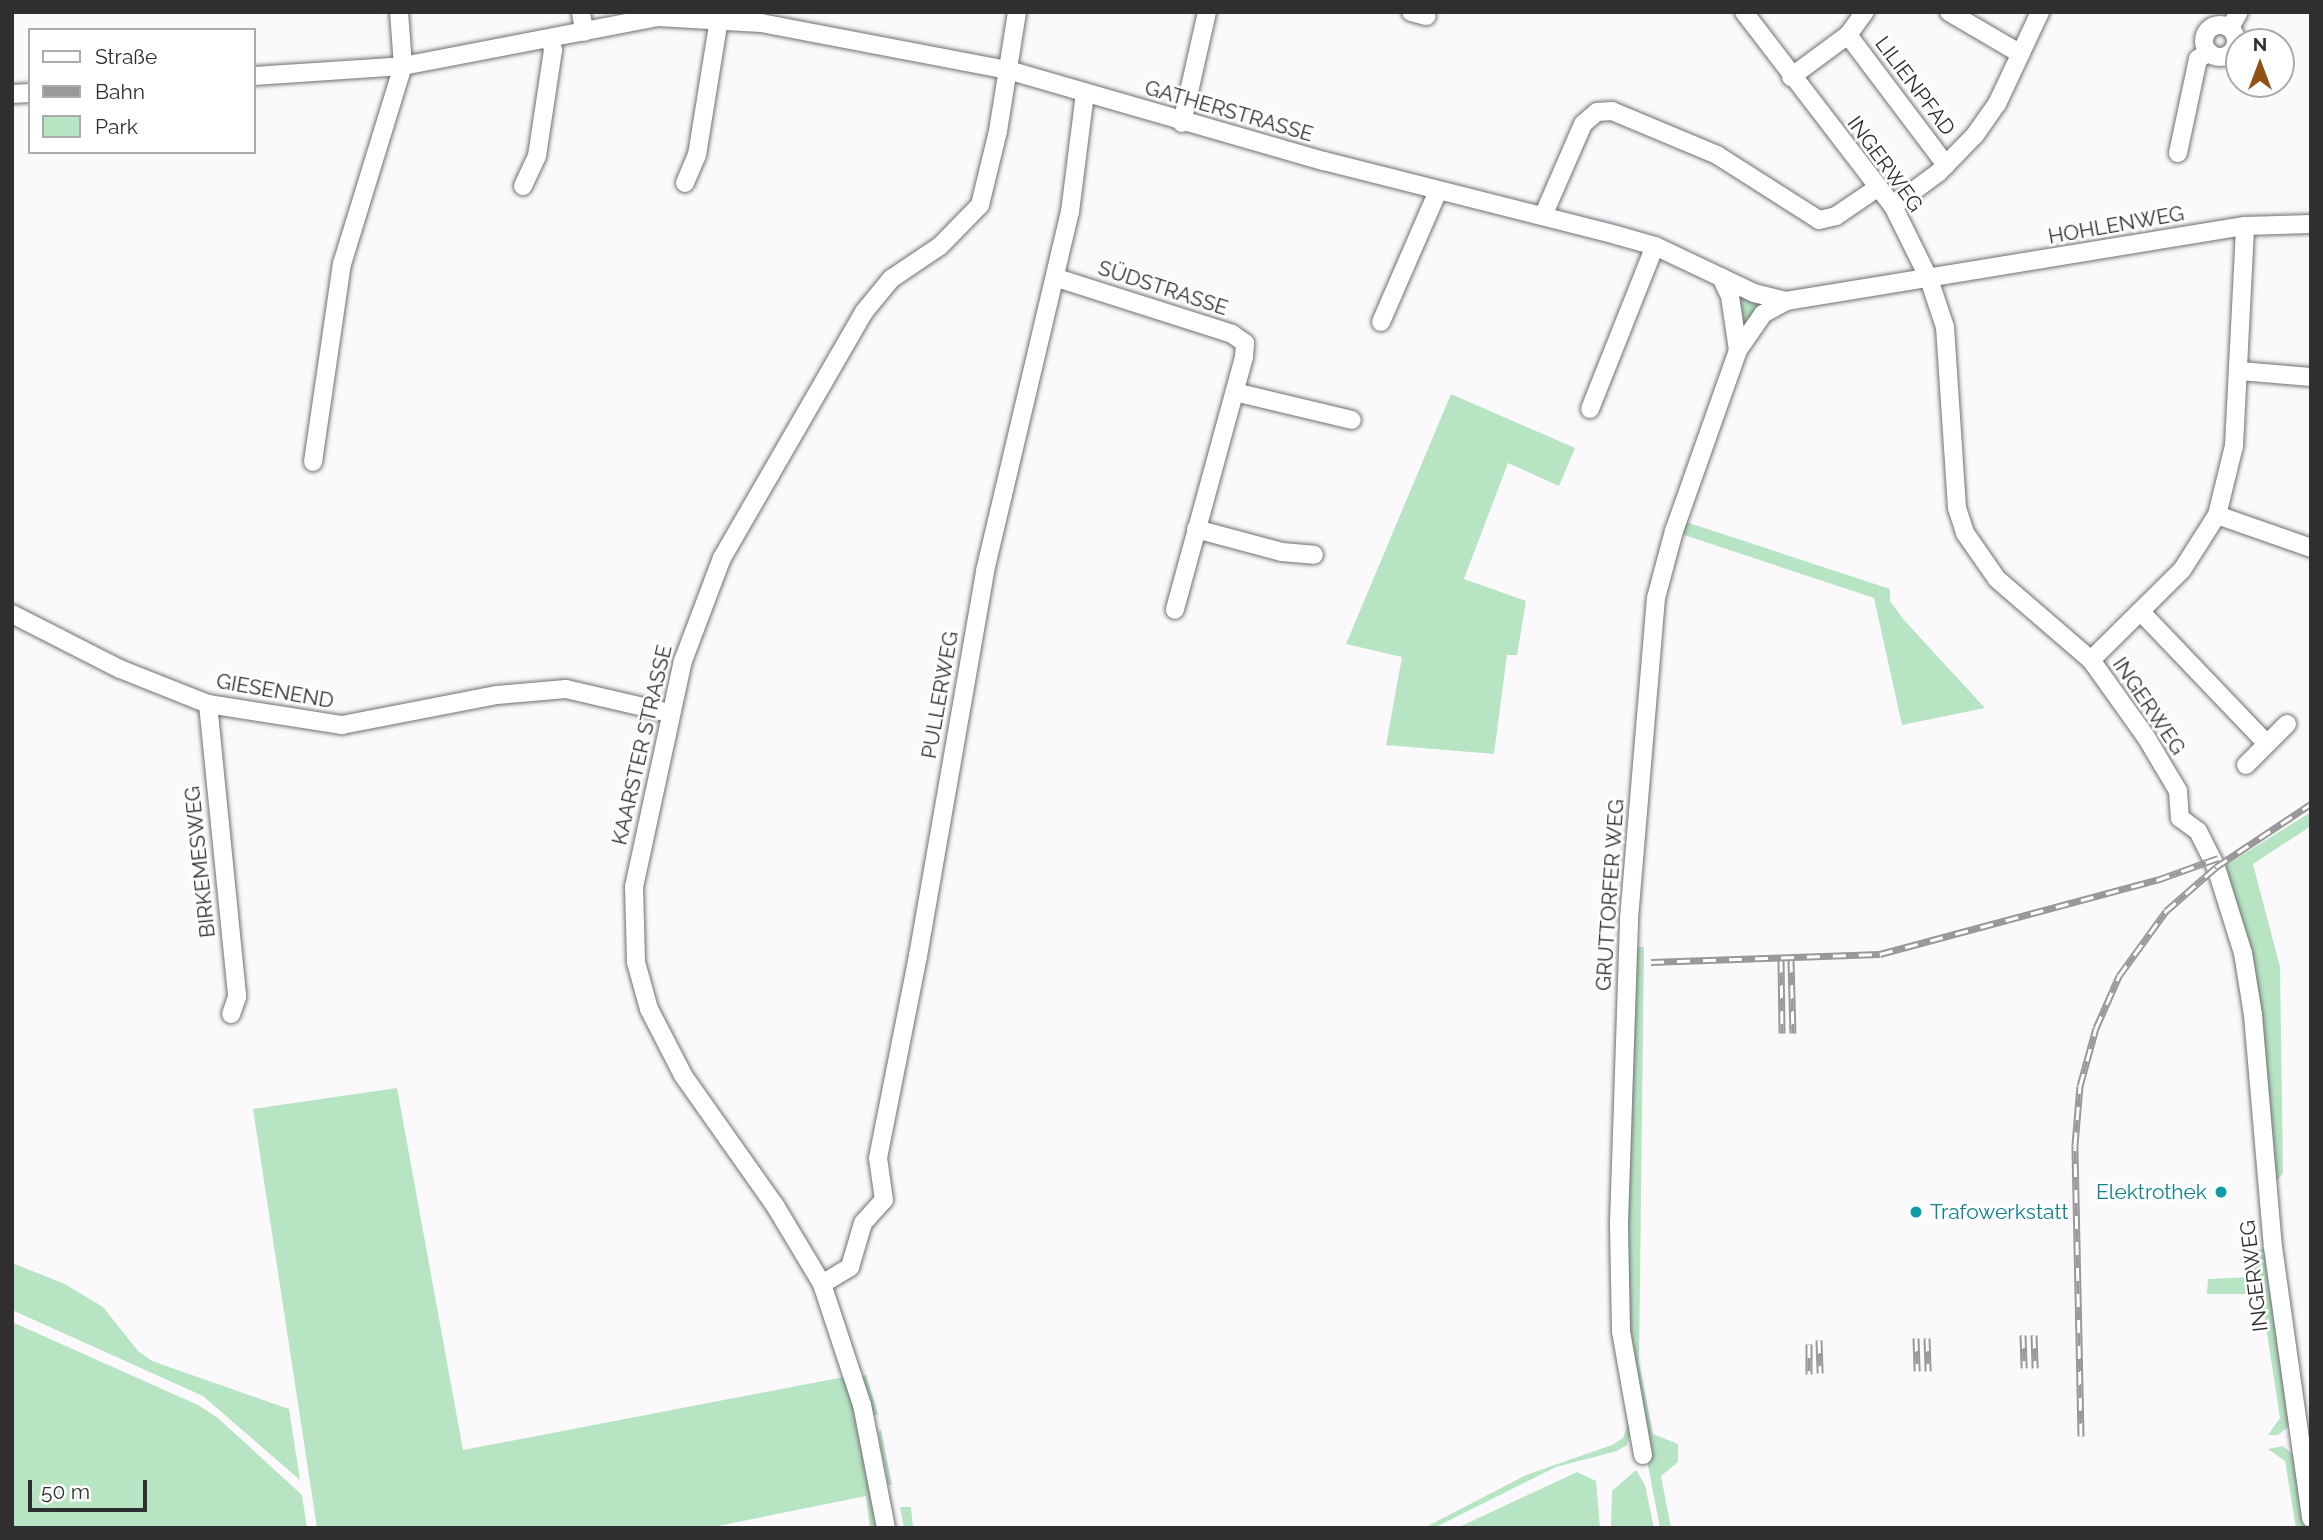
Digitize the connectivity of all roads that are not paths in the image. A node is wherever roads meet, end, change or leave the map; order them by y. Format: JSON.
{"nodes":[{"id":1,"x":399,"y":12,"type":"edge"},
{"id":2,"x":581,"y":12,"type":"edge"},
{"id":3,"x":1017,"y":12,"type":"edge"},
{"id":4,"x":1207,"y":12,"type":"edge"},
{"id":5,"x":1744,"y":12,"type":"edge"},
{"id":6,"x":1865,"y":12,"type":"edge"},
{"id":7,"x":1949,"y":12,"type":"edge"},
{"id":8,"x":2040,"y":12,"type":"edge"},
{"id":9,"x":738,"y":16,"type":"edge"},
{"id":10,"x":719,"y":19,"type":"junction"},
{"id":11,"x":2234,"y":20,"type":"edge"},
{"id":12,"x":584,"y":32,"type":"junction"},
{"id":13,"x":1848,"y":35,"type":"junction"},
{"id":14,"x":550,"y":38,"type":"junction"},
{"id":15,"x":2021,"y":54,"type":"junction"},
{"id":16,"x":402,"y":66,"type":"junction"},
{"id":17,"x":1008,"y":70,"type":"junction"},
{"id":18,"x":256,"y":76,"type":"edge"},
{"id":19,"x":1791,"y":77,"type":"junction"},
{"id":20,"x":1085,"y":94,"type":"junction"},
{"id":21,"x":1182,"y":123,"type":"junction"},
{"id":22,"x":2178,"y":153,"type":"dead end"},
{"id":23,"x":1946,"y":165,"type":"junction"},
{"id":24,"x":685,"y":183,"type":"dead end"},
{"id":25,"x":523,"y":186,"type":"dead end"},
{"id":26,"x":1877,"y":188,"type":"junction"},
{"id":27,"x":1438,"y":191,"type":"junction"},
{"id":28,"x":1893,"y":206,"type":"junction"},
{"id":29,"x":1543,"y":216,"type":"junction"},
{"id":30,"x":2311,"y":224,"type":"edge"},
{"id":31,"x":2245,"y":226,"type":"junction"},
{"id":32,"x":1655,"y":246,"type":"junction"},
{"id":33,"x":1721,"y":277,"type":"junction"},
{"id":34,"x":1057,"y":278,"type":"junction"},
{"id":35,"x":1929,"y":279,"type":"junction"},
{"id":36,"x":1786,"y":301,"type":"junction"},
{"id":37,"x":1381,"y":322,"type":"dead end"},
{"id":38,"x":1738,"y":350,"type":"junction"},
{"id":39,"x":2239,"y":372,"type":"junction"},
{"id":40,"x":2311,"y":377,"type":"edge"},
{"id":41,"x":1235,"y":392,"type":"junction"},
{"id":42,"x":1590,"y":409,"type":"dead end"},
{"id":43,"x":1352,"y":420,"type":"dead end"},
{"id":44,"x":313,"y":462,"type":"dead end"},
{"id":45,"x":2217,"y":514,"type":"junction"},
{"id":46,"x":1196,"y":529,"type":"junction"},
{"id":47,"x":2311,"y":548,"type":"edge"},
{"id":48,"x":1314,"y":555,"type":"dead end"},
{"id":49,"x":1175,"y":610,"type":"dead end"},
{"id":50,"x":2141,"y":612,"type":"junction"},
{"id":51,"x":12,"y":614,"type":"edge"},
{"id":52,"x":2091,"y":660,"type":"junction"},
{"id":53,"x":208,"y":704,"type":"junction"},
{"id":54,"x":669,"y":713,"type":"junction"},
{"id":55,"x":2287,"y":724,"type":"dead end"},
{"id":56,"x":2266,"y":743,"type":"junction"},
{"id":57,"x":2246,"y":765,"type":"dead end"},
{"id":58,"x":232,"y":1014,"type":"dead end"},
{"id":59,"x":822,"y":1284,"type":"junction"},
{"id":60,"x":1643,"y":1455,"type":"dead end"},
{"id":61,"x":2311,"y":1518,"type":"edge"},
{"id":62,"x":886,"y":1528,"type":"edge"}],
"edges":[{"from":1,"to":16,"type":"street"},
{"from":2,"to":12,"type":"street"},
{"from":3,"to":17,"type":"street","name":"KAARSTER STRASSE"},
{"from":4,"to":21,"type":"street"},
{"from":5,"to":19,"type":"street","name":"INGERWEG"},
{"from":6,"to":13,"type":"street"},
{"from":7,"to":15,"type":"street"},
{"from":8,"to":15,"type":"street"},
{"from":9,"to":10,"type":"street","name":"GATHERSTRASSE"},
{"from":9,"to":17,"type":"street","name":"GATHERSTRASSE"},
{"from":10,"to":12,"type":"street","name":"GATHERSTRASSE"},
{"from":10,"to":24,"type":"street"},
{"from":11,"to":22,"type":"street"},
{"from":12,"to":14,"type":"street","name":"GATHERSTRASSE"},
{"from":13,"to":19,"type":"street"},
{"from":13,"to":23,"type":"street","name":"LILIENPFAD"},
{"from":14,"to":16,"type":"street","name":"GATHERSTRASSE"},
{"from":14,"to":25,"type":"street"},
{"from":15,"to":23,"type":"street"},
{"from":16,"to":18,"type":"street","name":"GATHERSTRASSE"},
{"from":16,"to":44,"type":"street"},
{"from":17,"to":20,"type":"street","name":"GATHERSTRASSE"},
{"from":17,"to":54,"type":"street","name":"KAARSTER STRASSE"},
{"from":19,"to":26,"type":"street","name":"INGERWEG"},
{"from":20,"to":21,"type":"street","name":"GATHERSTRASSE"},
{"from":20,"to":34,"type":"street","name":"PULLERWEG"},
{"from":21,"to":27,"type":"street","name":"GATHERSTRASSE"},
{"from":23,"to":28,"type":"street"},
{"from":26,"to":28,"type":"street","name":"INGERWEG"},
{"from":26,"to":29,"type":"street"},
{"from":27,"to":29,"type":"street","name":"GATHERSTRASSE"},
{"from":27,"to":37,"type":"street"},
{"from":28,"to":35,"type":"street","name":"INGERWEG"},
{"from":29,"to":32,"type":"street","name":"GATHERSTRASSE"},
{"from":30,"to":31,"type":"street","name":"HOHLENWEG"},
{"from":31,"to":35,"type":"street","name":"HOHLENWEG"},
{"from":31,"to":39,"type":"street"},
{"from":32,"to":33,"type":"street","name":"GATHERSTRASSE"},
{"from":32,"to":42,"type":"street"},
{"from":33,"to":36,"type":"street","name":"GATHERSTRASSE"},
{"from":33,"to":38,"type":"street","name":"GRUTTORFER WEG"},
{"from":34,"to":41,"type":"street","name":"SÜDSTRASSE"},
{"from":34,"to":59,"type":"street","name":"PULLERWEG"},
{"from":35,"to":36,"type":"street","name":"GATHERSTRASSE"},
{"from":35,"to":52,"type":"street","name":"INGERWEG"},
{"from":36,"to":38,"type":"street","name":"GRUTTORFER WEG"},
{"from":38,"to":60,"type":"street","name":"GRUTTORFER WEG"},
{"from":39,"to":40,"type":"street"},
{"from":39,"to":45,"type":"street"},
{"from":41,"to":43,"type":"street"},
{"from":41,"to":46,"type":"street","name":"SÜDSTRASSE"},
{"from":45,"to":47,"type":"street"},
{"from":45,"to":50,"type":"street"},
{"from":46,"to":48,"type":"street"},
{"from":46,"to":49,"type":"street","name":"SÜDSTRASSE"},
{"from":50,"to":52,"type":"street"},
{"from":50,"to":56,"type":"street"},
{"from":51,"to":53,"type":"street","name":"GIESENEND"},
{"from":52,"to":61,"type":"street","name":"INGERWEG"},
{"from":53,"to":54,"type":"street","name":"GIESENEND"},
{"from":53,"to":58,"type":"street","name":"BIRKEMESWEG"},
{"from":54,"to":59,"type":"street","name":"KAARSTER STRASSE"},
{"from":55,"to":56,"type":"street"},
{"from":56,"to":57,"type":"street"},
{"from":59,"to":62,"type":"street","name":"KAARSTER STRASSE"}]}
